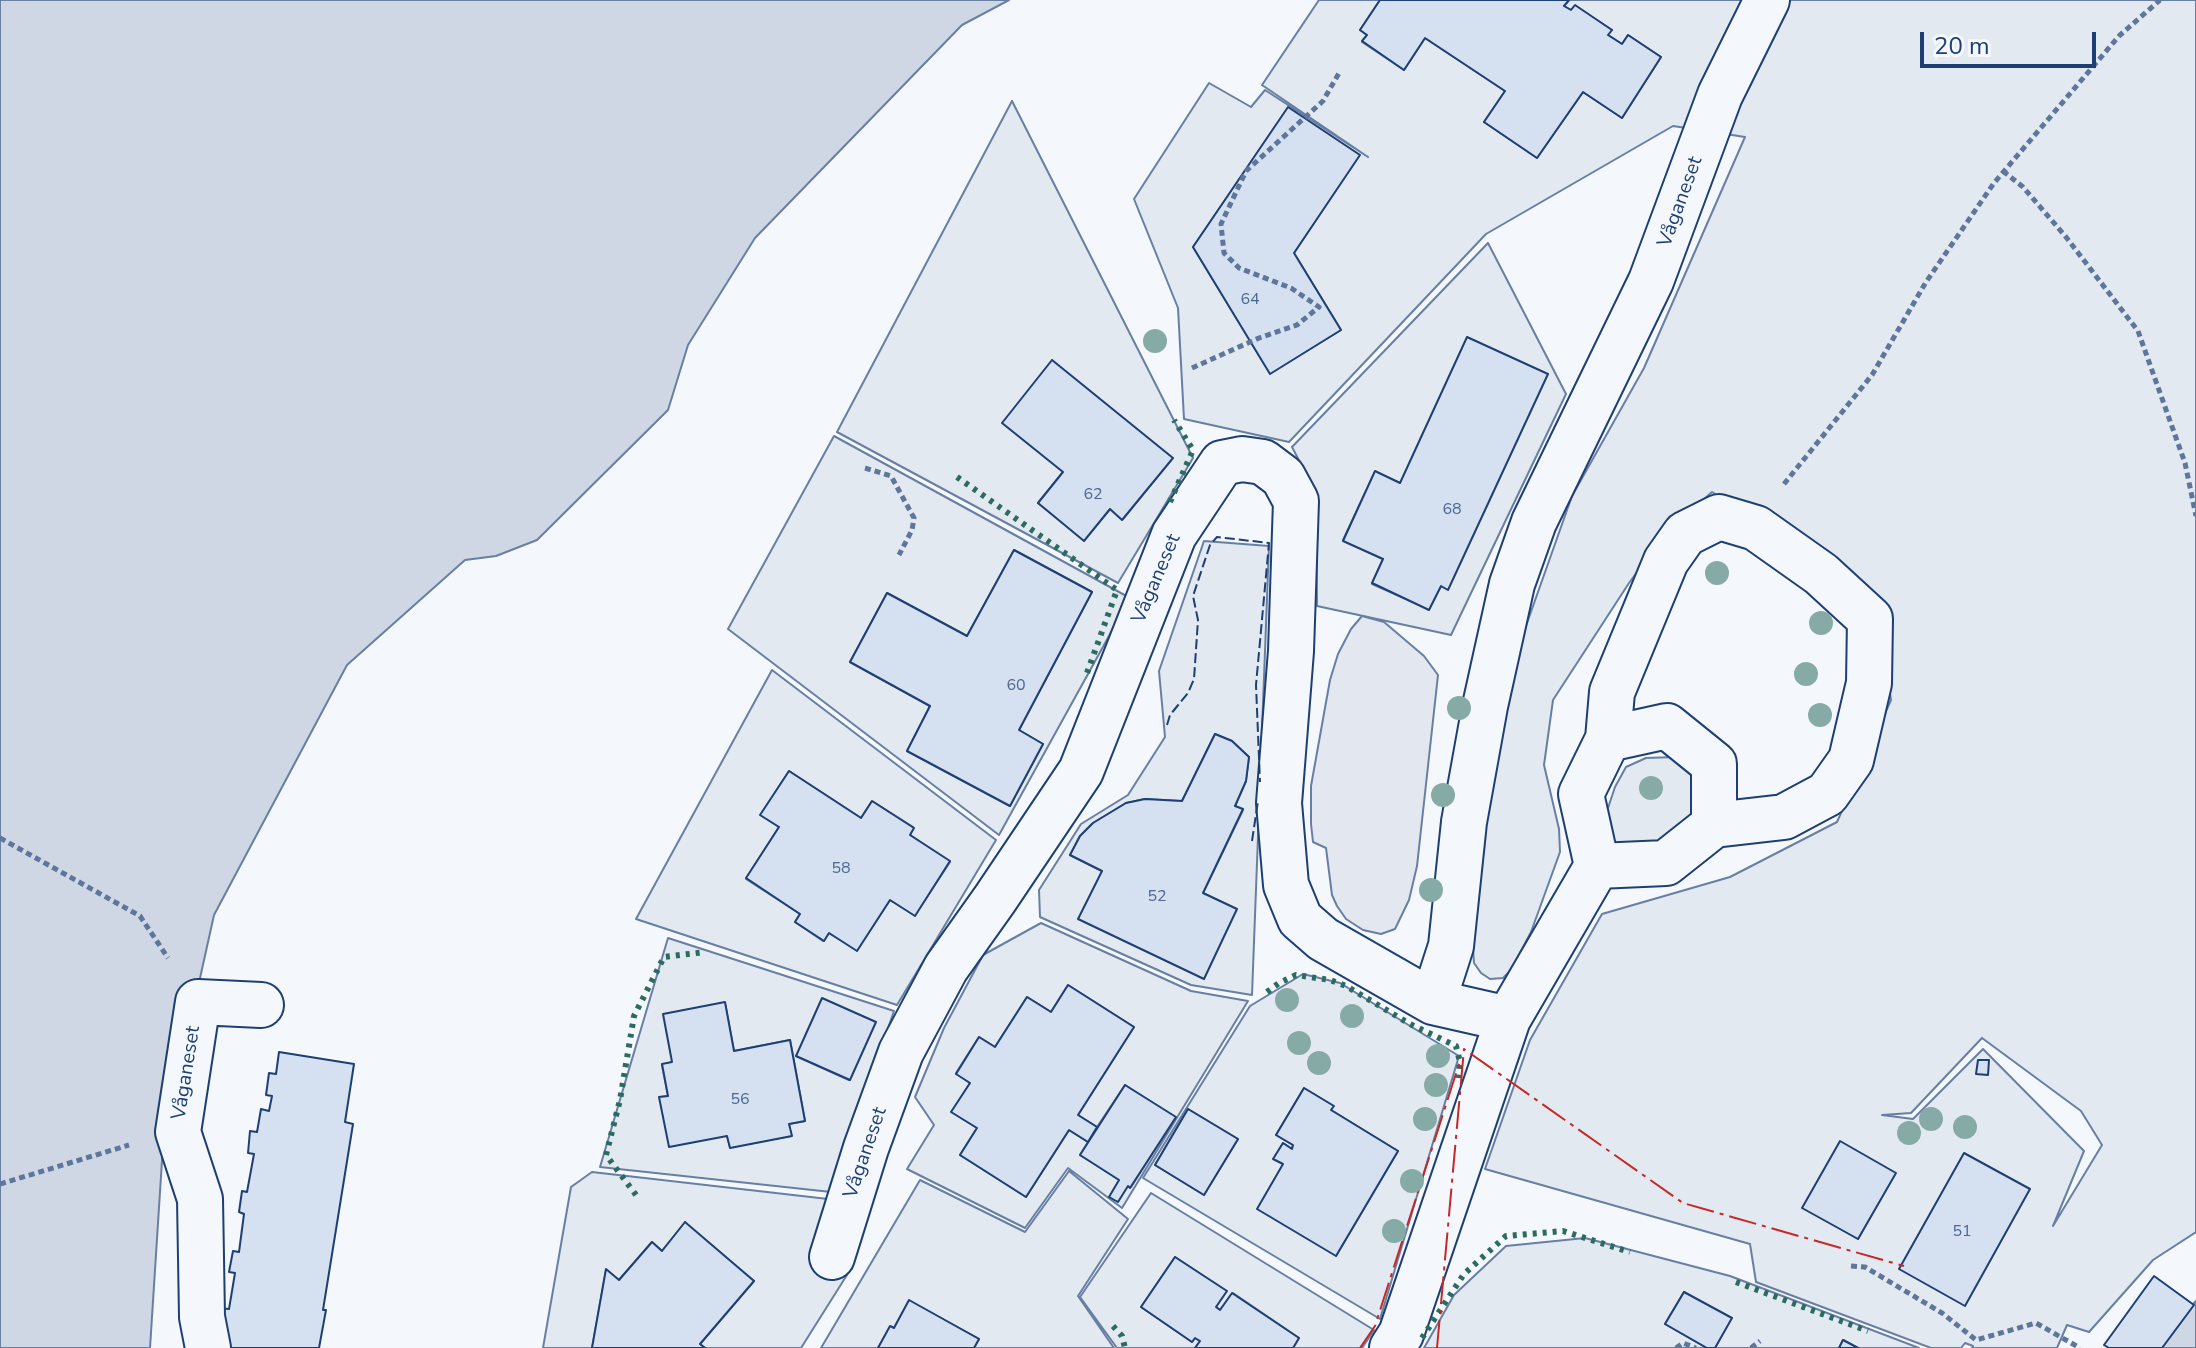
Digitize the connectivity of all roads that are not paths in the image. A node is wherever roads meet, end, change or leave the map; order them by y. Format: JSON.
{"nodes":[{"id":1,"x":1767,"y":0,"type":"edge"},
{"id":2,"x":1608,"y":739,"type":"junction"},
{"id":3,"x":1714,"y":825,"type":"junction"},
{"id":4,"x":1597,"y":866,"type":"junction"},
{"id":5,"x":1433,"y":1002,"type":"junction"},
{"id":6,"x":261,"y":1005,"type":"dead end"},
{"id":7,"x":1508,"y":1019,"type":"junction"},
{"id":8,"x":832,"y":1257,"type":"dead end"},
{"id":9,"x":208,"y":1348,"type":"edge"},
{"id":10,"x":1392,"y":1348,"type":"edge"}],
"edges":[{"from":1,"to":5,"type":"street","name":"Våganeset"},
{"from":2,"to":3,"type":"street"},
{"from":2,"to":3,"type":"street"},
{"from":2,"to":4,"type":"street"},
{"from":3,"to":4,"type":"street"},
{"from":4,"to":7,"type":"street"},
{"from":5,"to":7,"type":"street","name":"Våganeset"},
{"from":5,"to":8,"type":"street","name":"Våganeset"},
{"from":6,"to":9,"type":"street","name":"Våganeset"},
{"from":7,"to":10,"type":"street"}]}
